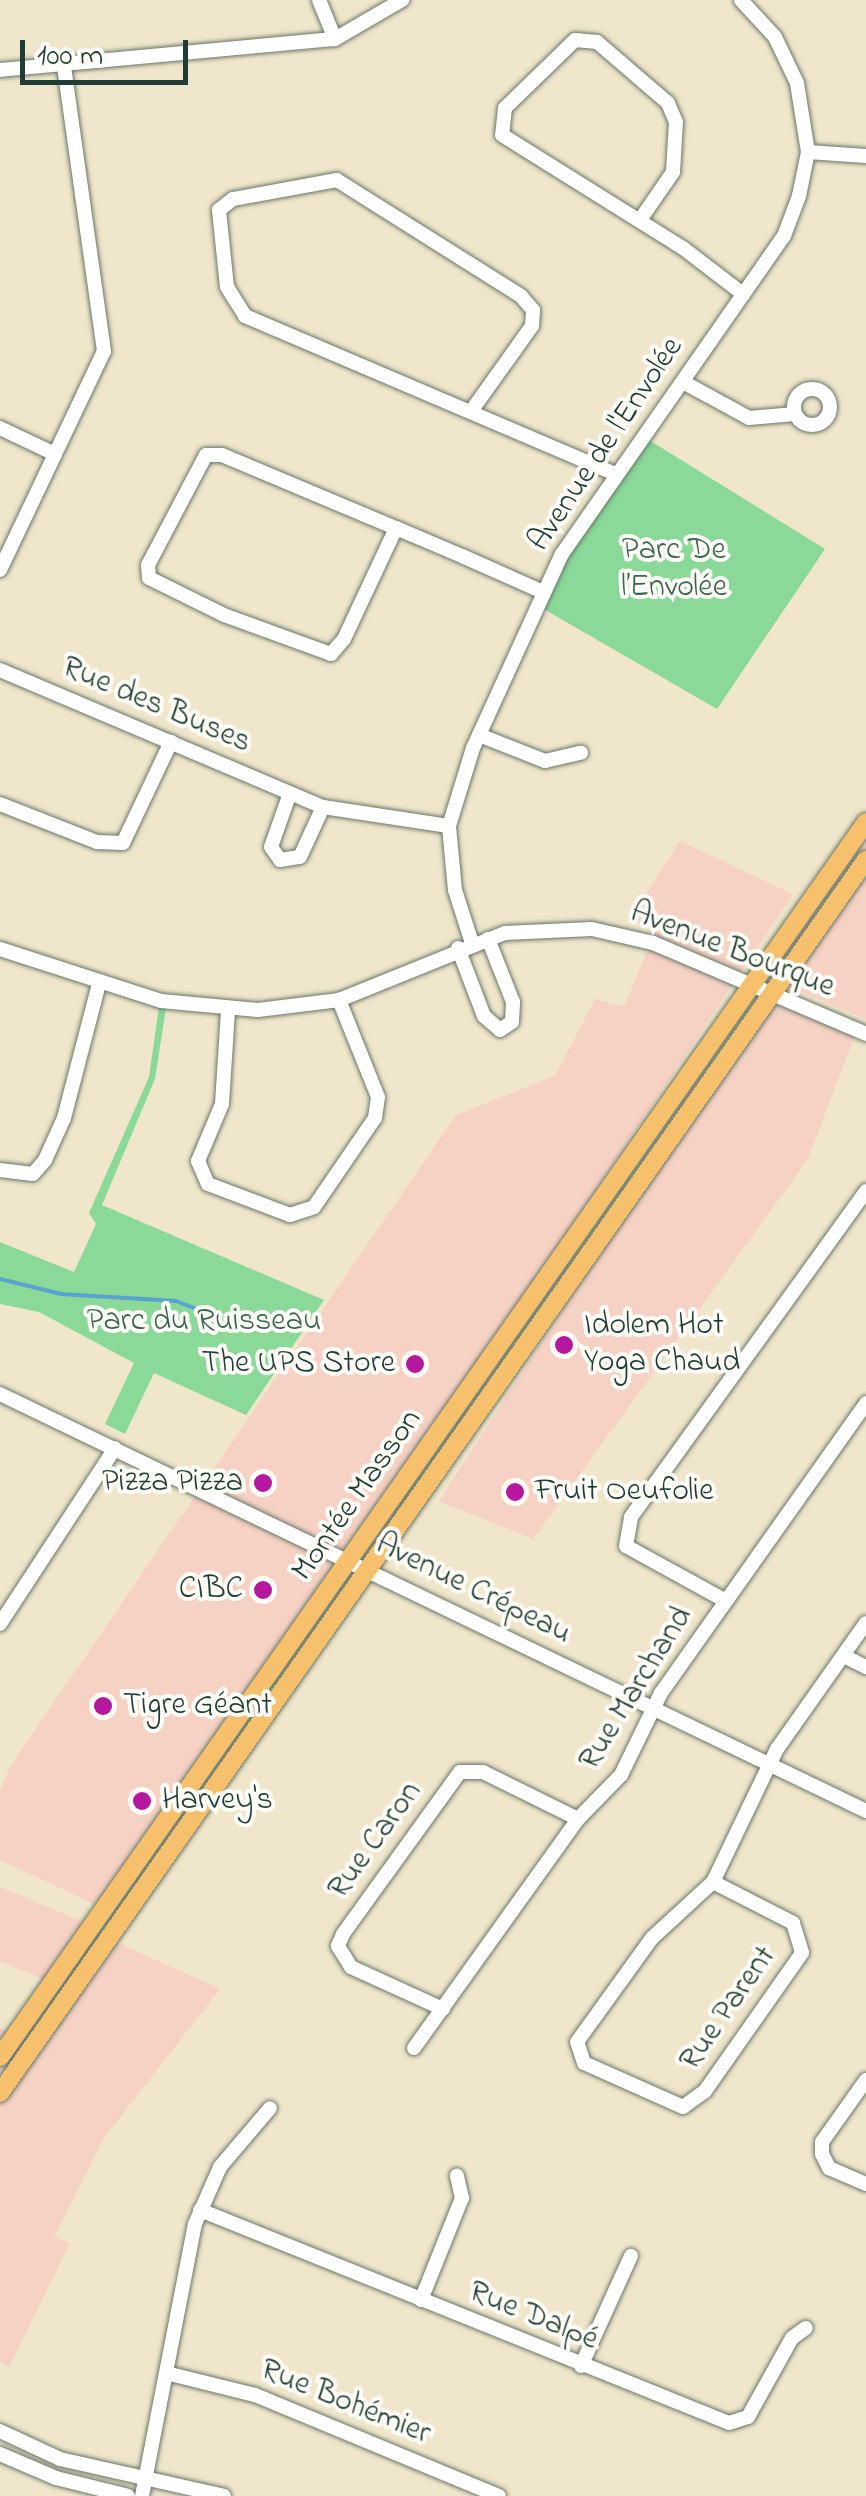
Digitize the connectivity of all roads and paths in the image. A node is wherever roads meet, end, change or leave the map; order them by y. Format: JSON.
{"nodes":[{"id":1,"x":319,"y":0,"type":"edge"},
{"id":2,"x":402,"y":0,"type":"edge"},
{"id":3,"x":741,"y":0,"type":"edge"},
{"id":4,"x":335,"y":39,"type":"junction"},
{"id":5,"x":64,"y":65,"type":"junction"},
{"id":6,"x":0,"y":70,"type":"edge"},
{"id":7,"x":808,"y":152,"type":"junction"},
{"id":8,"x":866,"y":156,"type":"edge"},
{"id":9,"x":640,"y":220,"type":"junction"},
{"id":10,"x":743,"y":294,"type":"junction"},
{"id":11,"x":683,"y":382,"type":"junction"},
{"id":12,"x":472,"y":410,"type":"junction"},
{"id":13,"x":794,"y":414,"type":"dead end"},
{"id":14,"x":0,"y":428,"type":"edge"},
{"id":15,"x":55,"y":454,"type":"junction"},
{"id":16,"x":616,"y":474,"type":"junction"},
{"id":17,"x":396,"y":528,"type":"junction"},
{"id":18,"x":0,"y":570,"type":"edge"},
{"id":19,"x":542,"y":592,"type":"junction"},
{"id":20,"x":0,"y":670,"type":"edge"},
{"id":21,"x":479,"y":735,"type":"junction"},
{"id":22,"x":172,"y":742,"type":"junction"},
{"id":23,"x":581,"y":753,"type":"dead end"},
{"id":24,"x":290,"y":793,"type":"junction"},
{"id":25,"x":0,"y":804,"type":"edge"},
{"id":26,"x":323,"y":807,"type":"junction"},
{"id":27,"x":866,"y":822,"type":"edge"},
{"id":28,"x":450,"y":826,"type":"junction"},
{"id":29,"x":866,"y":860,"type":"edge"},
{"id":30,"x":488,"y":939,"type":"junction"},
{"id":31,"x":465,"y":946,"type":"junction"},
{"id":32,"x":0,"y":949,"type":"edge"},
{"id":33,"x":100,"y":984,"type":"junction"},
{"id":34,"x":756,"y":986,"type":"junction"},
{"id":35,"x":776,"y":994,"type":"junction"},
{"id":36,"x":339,"y":1000,"type":"junction"},
{"id":37,"x":228,"y":1011,"type":"junction"},
{"id":38,"x":866,"y":1034,"type":"edge"},
{"id":39,"x":0,"y":1170,"type":"edge"},
{"id":40,"x":866,"y":1190,"type":"edge"},
{"id":41,"x":552,"y":1293,"type":"junction"},
{"id":42,"x":0,"y":1394,"type":"edge"},
{"id":43,"x":866,"y":1403,"type":"edge"},
{"id":44,"x":115,"y":1448,"type":"junction"},
{"id":45,"x":350,"y":1560,"type":"junction"},
{"id":46,"x":369,"y":1570,"type":"junction"},
{"id":47,"x":726,"y":1601,"type":"junction"},
{"id":48,"x":866,"y":1623,"type":"edge"},
{"id":49,"x":0,"y":1624,"type":"edge"},
{"id":50,"x":844,"y":1656,"type":"junction"},
{"id":51,"x":866,"y":1667,"type":"edge"},
{"id":52,"x":653,"y":1710,"type":"junction"},
{"id":53,"x":770,"y":1765,"type":"junction"},
{"id":54,"x":866,"y":1811,"type":"edge"},
{"id":55,"x":578,"y":1819,"type":"junction"},
{"id":56,"x":713,"y":1882,"type":"junction"},
{"id":57,"x":443,"y":2008,"type":"junction"},
{"id":58,"x":414,"y":2048,"type":"dead end"},
{"id":59,"x":0,"y":2056,"type":"edge"},
{"id":60,"x":866,"y":2080,"type":"edge"},
{"id":61,"x":0,"y":2092,"type":"edge"},
{"id":62,"x":270,"y":2108,"type":"dead end"},
{"id":63,"x":457,"y":2176,"type":"dead end"},
{"id":64,"x":866,"y":2184,"type":"edge"},
{"id":65,"x":200,"y":2210,"type":"junction"},
{"id":66,"x":631,"y":2256,"type":"dead end"},
{"id":67,"x":421,"y":2300,"type":"junction"},
{"id":68,"x":806,"y":2328,"type":"dead end"},
{"id":69,"x":581,"y":2366,"type":"junction"},
{"id":70,"x":166,"y":2373,"type":"junction"},
{"id":71,"x":0,"y":2432,"type":"edge"},
{"id":72,"x":0,"y":2454,"type":"edge"},
{"id":73,"x":146,"y":2479,"type":"junction"},
{"id":74,"x":128,"y":2496,"type":"edge"},
{"id":75,"x":142,"y":2496,"type":"edge"},
{"id":76,"x":224,"y":2496,"type":"edge"},
{"id":77,"x":499,"y":2496,"type":"edge"}],
"edges":[{"from":1,"to":4,"type":"street"},
{"from":2,"to":4,"type":"street"},
{"from":3,"to":7,"type":"street","name":"Avenue de l'Envolée"},
{"from":4,"to":5,"type":"street"},
{"from":5,"to":6,"type":"street"},
{"from":5,"to":15,"type":"street"},
{"from":7,"to":8,"type":"street"},
{"from":7,"to":10,"type":"street","name":"Avenue de l'Envolée"},
{"from":9,"to":9,"type":"street"},
{"from":9,"to":10,"type":"street"},
{"from":10,"to":11,"type":"street","name":"Avenue de l'Envolée"},
{"from":11,"to":13,"type":"street"},
{"from":11,"to":16,"type":"street","name":"Avenue de l'Envolée"},
{"from":12,"to":12,"type":"street"},
{"from":12,"to":16,"type":"street"},
{"from":14,"to":15,"type":"street"},
{"from":15,"to":18,"type":"street"},
{"from":16,"to":19,"type":"street","name":"Avenue de l'Envolée"},
{"from":17,"to":17,"type":"street"},
{"from":17,"to":19,"type":"street"},
{"from":19,"to":21,"type":"street","name":"Avenue de l'Envolée"},
{"from":20,"to":22,"type":"street","name":"Rue des Buses"},
{"from":21,"to":23,"type":"street"},
{"from":21,"to":28,"type":"street","name":"Avenue de l'Envolée"},
{"from":22,"to":24,"type":"street","name":"Rue des Buses"},
{"from":22,"to":25,"type":"street"},
{"from":24,"to":26,"type":"street","name":"Rue des Buses"},
{"from":24,"to":26,"type":"street"},
{"from":26,"to":28,"type":"street","name":"Rue des Buses"},
{"from":27,"to":34,"type":"main road","name":"Montée Masson"},
{"from":28,"to":31,"type":"street","name":"Avenue de l'Envolée"},
{"from":29,"to":35,"type":"main road","name":"Montée Masson"},
{"from":30,"to":31,"type":"street","name":"Avenue Bourque"},
{"from":30,"to":31,"type":"street","name":"Avenue de l'Envolée"},
{"from":30,"to":34,"type":"street","name":"Avenue Bourque"},
{"from":31,"to":36,"type":"street","name":"Avenue Bourque"},
{"from":32,"to":33,"type":"street","name":"Avenue Bourque"},
{"from":33,"to":37,"type":"street","name":"Avenue Bourque"},
{"from":33,"to":39,"type":"street"},
{"from":34,"to":35,"type":"street","name":"Avenue Bourque"},
{"from":34,"to":41,"type":"main road","name":"Montée Masson"},
{"from":35,"to":38,"type":"street","name":"Avenue Bourque"},
{"from":35,"to":41,"type":"main road","name":"Montée Masson"},
{"from":36,"to":37,"type":"street","name":"Avenue Bourque"},
{"from":36,"to":37,"type":"street"},
{"from":40,"to":47,"type":"street"},
{"from":41,"to":45,"type":"main road","name":"Montée Masson"},
{"from":41,"to":46,"type":"main road","name":"Montée Masson"},
{"from":42,"to":44,"type":"street","name":"Avenue Crépeau"},
{"from":43,"to":47,"type":"street","name":"Rue Marchand"},
{"from":44,"to":45,"type":"street","name":"Avenue Crépeau"},
{"from":44,"to":49,"type":"street"},
{"from":45,"to":46,"type":"street","name":"Avenue Crépeau"},
{"from":45,"to":59,"type":"main road","name":"Montée Masson"},
{"from":46,"to":52,"type":"street","name":"Avenue Crépeau"},
{"from":46,"to":61,"type":"main road","name":"Montée Masson"},
{"from":47,"to":52,"type":"street","name":"Rue Marchand"},
{"from":48,"to":50,"type":"street","name":"Rue Parent"},
{"from":50,"to":51,"type":"street"},
{"from":50,"to":53,"type":"street","name":"Rue Parent"},
{"from":52,"to":53,"type":"street","name":"Avenue Crépeau"},
{"from":52,"to":55,"type":"street","name":"Rue Marchand"},
{"from":53,"to":54,"type":"street","name":"Avenue Crépeau"},
{"from":53,"to":56,"type":"street","name":"Rue Parent"},
{"from":55,"to":57,"type":"street","name":"Rue Marchand"},
{"from":55,"to":57,"type":"street","name":"Rue Caron"},
{"from":56,"to":56,"type":"street","name":"Rue Parent"},
{"from":57,"to":58,"type":"street","name":"Rue Marchand"},
{"from":60,"to":64,"type":"street"},
{"from":62,"to":65,"type":"street"},
{"from":63,"to":67,"type":"street"},
{"from":65,"to":67,"type":"street","name":"Rue Dalpé"},
{"from":65,"to":70,"type":"street"},
{"from":66,"to":69,"type":"street"},
{"from":67,"to":69,"type":"street","name":"Rue Dalpé"},
{"from":68,"to":69,"type":"street","name":"Rue Dalpé"},
{"from":70,"to":73,"type":"street"},
{"from":70,"to":77,"type":"street","name":"Rue Bohémier"},
{"from":71,"to":73,"type":"street"},
{"from":72,"to":74,"type":"street"},
{"from":73,"to":75,"type":"street"},
{"from":73,"to":76,"type":"street"}]}
